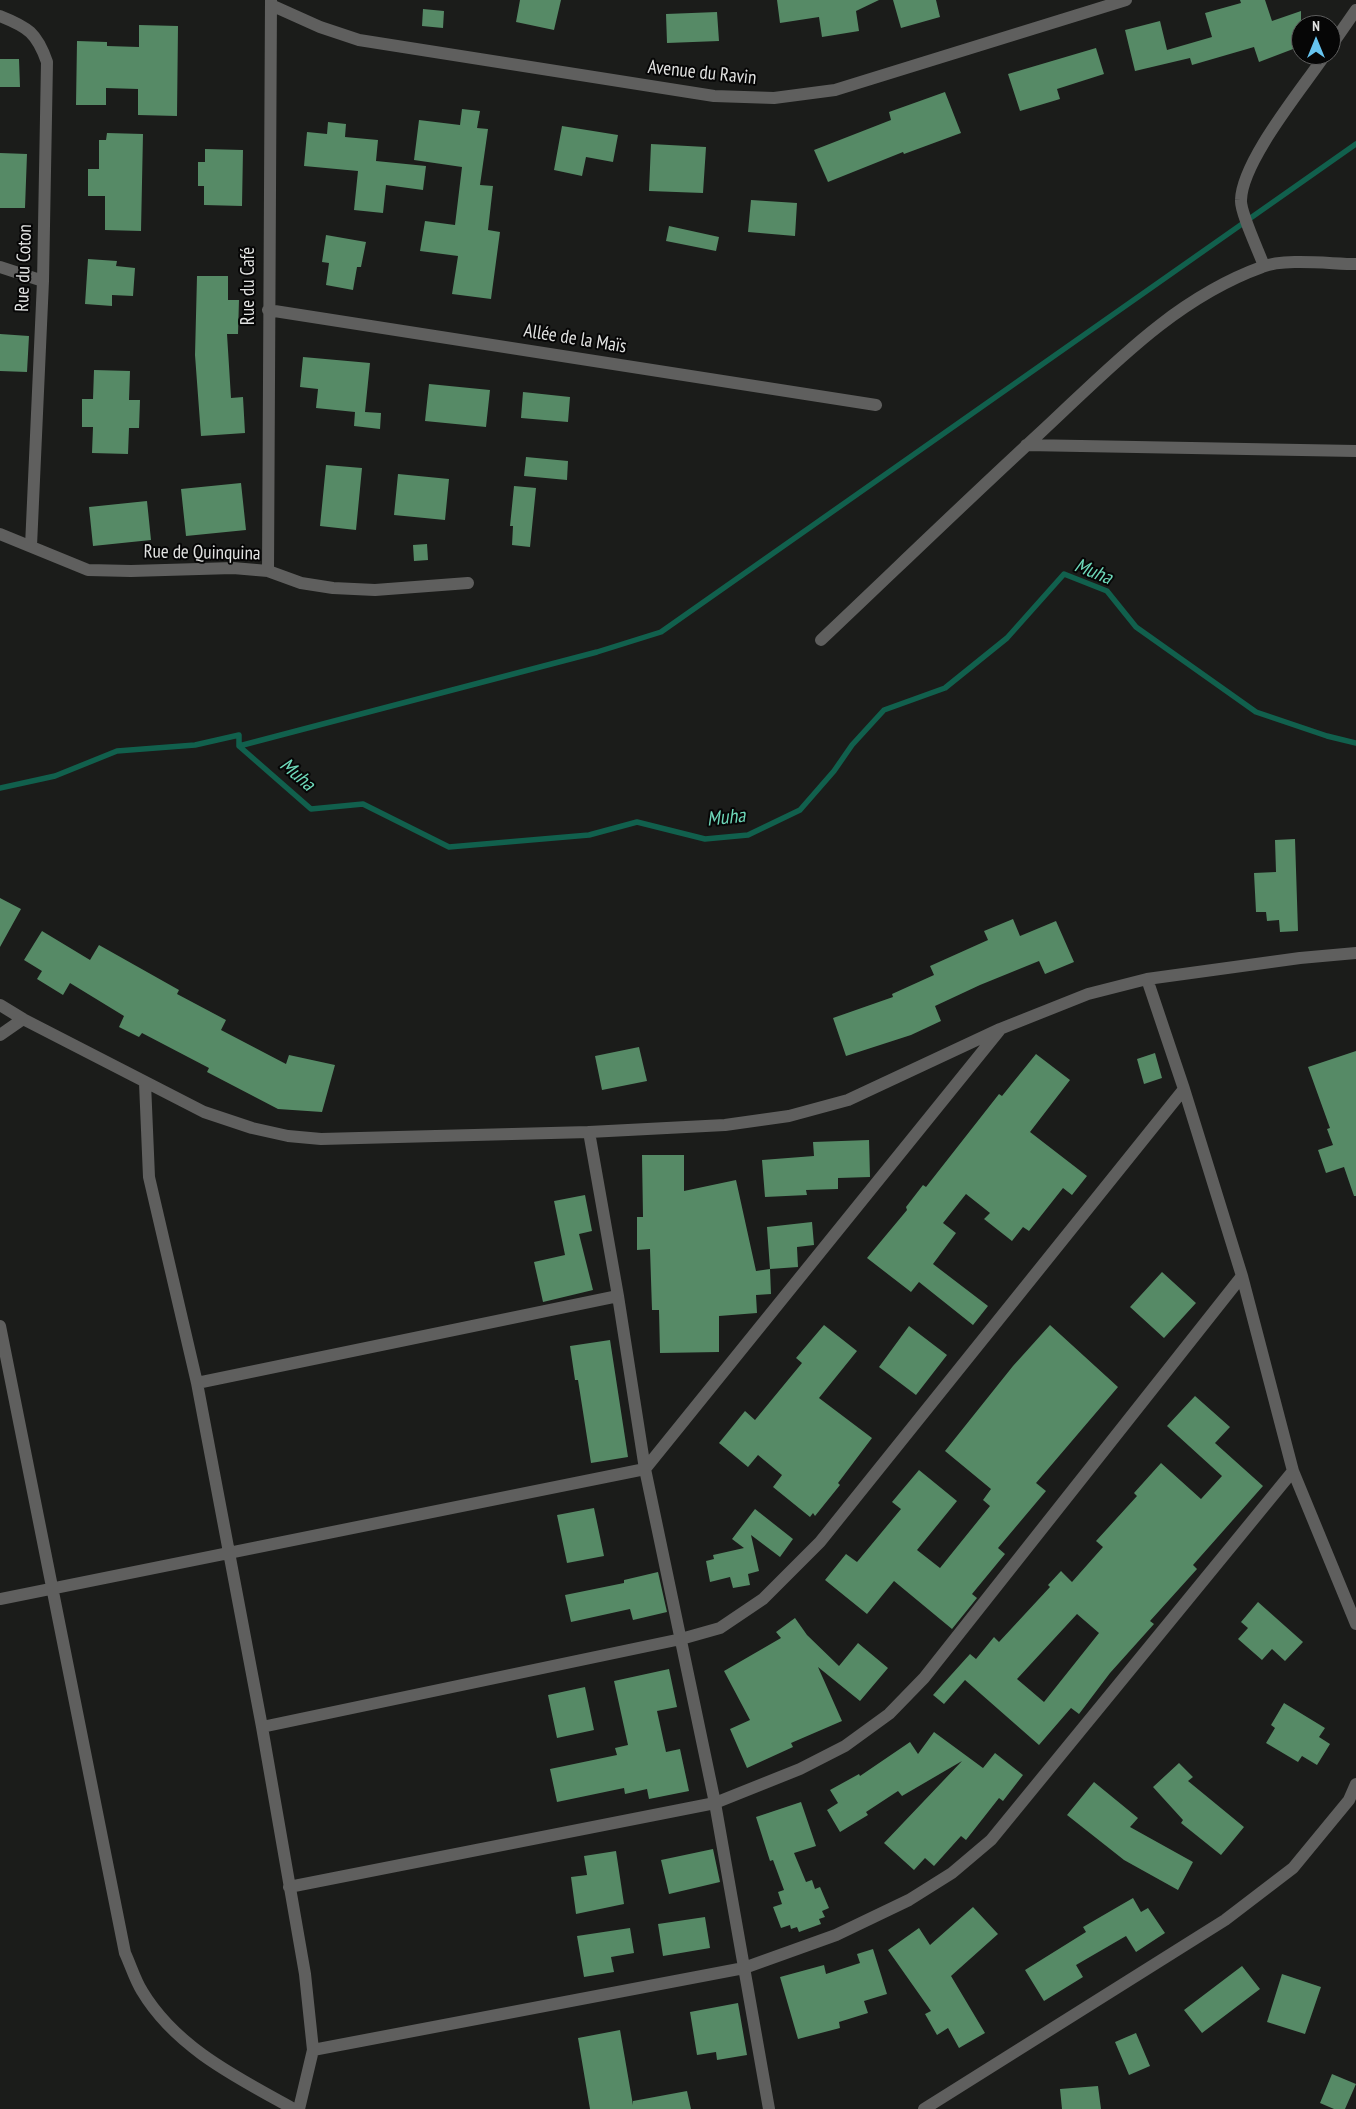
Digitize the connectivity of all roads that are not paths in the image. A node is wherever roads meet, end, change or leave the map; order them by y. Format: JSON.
{"nodes":[{"id":1,"x":1126,"y":0,"type":"edge"},
{"id":2,"x":271,"y":2,"type":"edge"},
{"id":3,"x":1356,"y":10,"type":"edge"},
{"id":4,"x":0,"y":16,"type":"edge"},
{"id":5,"x":1341,"y":32,"type":"edge"},
{"id":6,"x":1318,"y":65,"type":"edge"},
{"id":7,"x":1356,"y":264,"type":"edge"},
{"id":8,"x":1264,"y":266,"type":"junction"},
{"id":9,"x":0,"y":267,"type":"edge"},
{"id":10,"x":43,"y":281,"type":"junction"},
{"id":11,"x":268,"y":310,"type":"junction"},
{"id":12,"x":876,"y":405,"type":"dead end"},
{"id":13,"x":1026,"y":446,"type":"junction"},
{"id":14,"x":1356,"y":451,"type":"edge"},
{"id":15,"x":0,"y":534,"type":"edge"},
{"id":16,"x":31,"y":546,"type":"junction"},
{"id":17,"x":268,"y":572,"type":"junction"},
{"id":18,"x":468,"y":583,"type":"dead end"},
{"id":19,"x":821,"y":640,"type":"dead end"},
{"id":20,"x":1356,"y":953,"type":"edge"},
{"id":21,"x":1147,"y":979,"type":"junction"},
{"id":22,"x":0,"y":1005,"type":"edge"},
{"id":23,"x":23,"y":1019,"type":"junction"},
{"id":24,"x":1000,"y":1029,"type":"junction"},
{"id":25,"x":0,"y":1035,"type":"edge"},
{"id":26,"x":145,"y":1083,"type":"junction"},
{"id":27,"x":1184,"y":1089,"type":"junction"},
{"id":28,"x":589,"y":1132,"type":"junction"},
{"id":29,"x":1242,"y":1276,"type":"junction"},
{"id":30,"x":618,"y":1296,"type":"junction"},
{"id":31,"x":0,"y":1326,"type":"edge"},
{"id":32,"x":197,"y":1383,"type":"junction"},
{"id":33,"x":645,"y":1469,"type":"junction"},
{"id":34,"x":1292,"y":1471,"type":"junction"},
{"id":35,"x":228,"y":1553,"type":"junction"},
{"id":36,"x":53,"y":1589,"type":"junction"},
{"id":37,"x":0,"y":1599,"type":"edge"},
{"id":38,"x":1356,"y":1624,"type":"edge"},
{"id":39,"x":681,"y":1639,"type":"junction"},
{"id":40,"x":262,"y":1727,"type":"junction"},
{"id":41,"x":1356,"y":1784,"type":"edge"},
{"id":42,"x":1353,"y":1799,"type":"edge"},
{"id":43,"x":715,"y":1803,"type":"junction"},
{"id":44,"x":289,"y":1887,"type":"junction"},
{"id":45,"x":744,"y":1968,"type":"junction"},
{"id":46,"x":313,"y":2050,"type":"junction"},
{"id":47,"x":294,"y":2109,"type":"edge"},
{"id":48,"x":298,"y":2109,"type":"edge"},
{"id":49,"x":769,"y":2109,"type":"edge"},
{"id":50,"x":924,"y":2109,"type":"edge"}],
"edges":[{"from":1,"to":2,"type":"street","name":"Avenue du Ravin"},
{"from":2,"to":11,"type":"street","name":"Rue du Café"},
{"from":3,"to":5,"type":"street"},
{"from":4,"to":10,"type":"street","name":"Rue du Coton"},
{"from":6,"to":8,"type":"street"},
{"from":7,"to":8,"type":"street"},
{"from":8,"to":13,"type":"street"},
{"from":9,"to":10,"type":"street"},
{"from":10,"to":16,"type":"street","name":"Rue du Coton"},
{"from":11,"to":12,"type":"street","name":"Allée de la Maïs"},
{"from":11,"to":17,"type":"street","name":"Rue du Café"},
{"from":13,"to":14,"type":"street"},
{"from":13,"to":19,"type":"street"},
{"from":15,"to":16,"type":"street","name":"Rue de Quinquina"},
{"from":16,"to":17,"type":"street","name":"Rue de Quinquina"},
{"from":17,"to":18,"type":"street","name":"Rue de Quinquina"},
{"from":20,"to":21,"type":"street"},
{"from":21,"to":24,"type":"street"},
{"from":21,"to":27,"type":"street"},
{"from":22,"to":23,"type":"street"},
{"from":23,"to":25,"type":"street"},
{"from":23,"to":26,"type":"street"},
{"from":24,"to":28,"type":"street"},
{"from":24,"to":33,"type":"street"},
{"from":26,"to":28,"type":"street"},
{"from":26,"to":32,"type":"street"},
{"from":27,"to":29,"type":"street"},
{"from":27,"to":39,"type":"street"},
{"from":28,"to":30,"type":"street"},
{"from":29,"to":34,"type":"street"},
{"from":29,"to":43,"type":"street"},
{"from":30,"to":32,"type":"street"},
{"from":30,"to":33,"type":"street"},
{"from":31,"to":36,"type":"street"},
{"from":32,"to":35,"type":"street"},
{"from":33,"to":35,"type":"street"},
{"from":33,"to":39,"type":"street"},
{"from":34,"to":38,"type":"street"},
{"from":34,"to":45,"type":"street"},
{"from":35,"to":36,"type":"street"},
{"from":35,"to":40,"type":"street"},
{"from":36,"to":37,"type":"street"},
{"from":36,"to":47,"type":"street"},
{"from":39,"to":40,"type":"street"},
{"from":39,"to":43,"type":"street"},
{"from":40,"to":44,"type":"street"},
{"from":41,"to":42,"type":"street"},
{"from":42,"to":50,"type":"street"},
{"from":43,"to":44,"type":"street"},
{"from":43,"to":45,"type":"street"},
{"from":44,"to":46,"type":"street"},
{"from":45,"to":46,"type":"street"},
{"from":45,"to":49,"type":"street"},
{"from":46,"to":48,"type":"street"}]}
